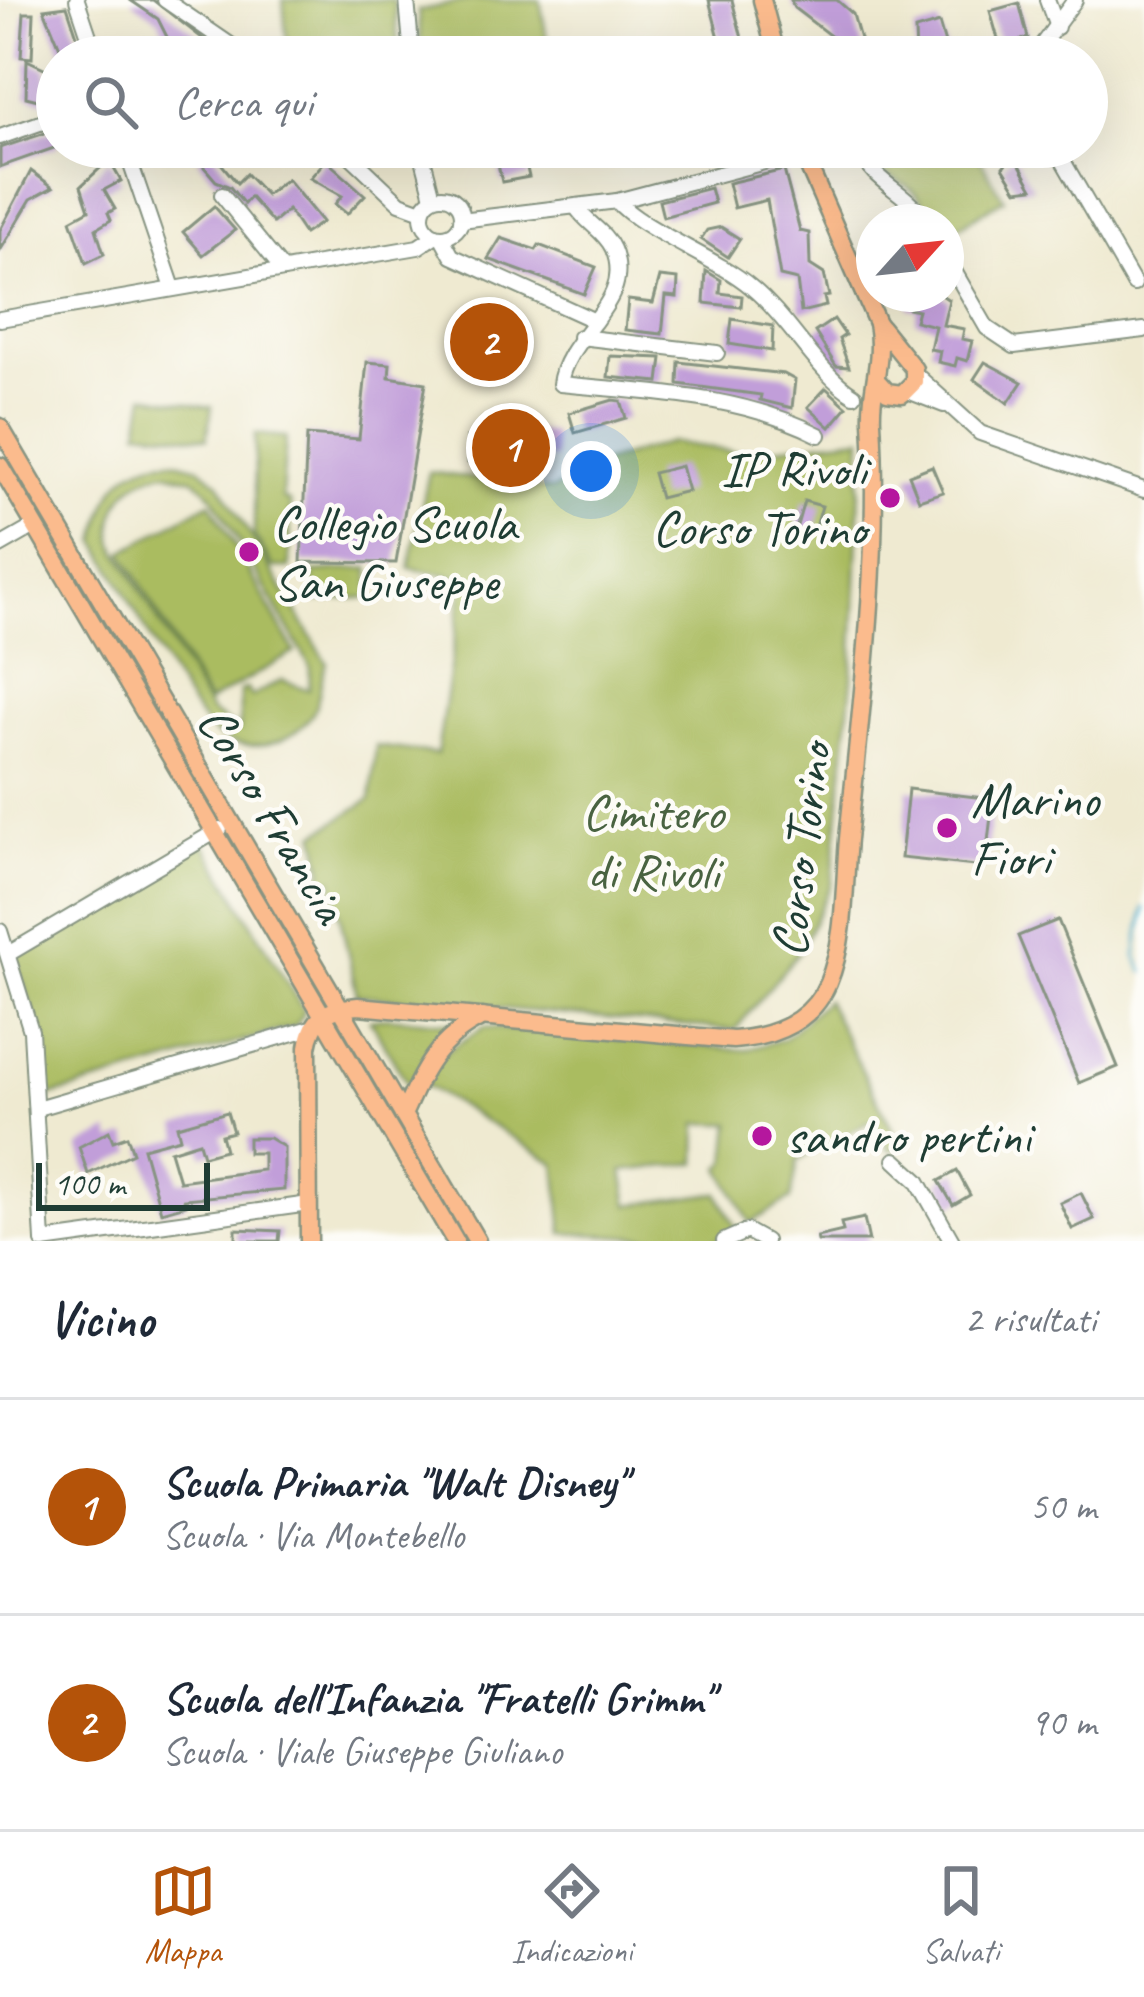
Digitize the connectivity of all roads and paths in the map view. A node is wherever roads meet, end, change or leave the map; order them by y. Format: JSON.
{"nodes":[{"id":1,"x":77,"y":0,"type":"edge"},
{"id":2,"x":166,"y":0,"type":"edge"},
{"id":3,"x":407,"y":0,"type":"edge"},
{"id":4,"x":762,"y":0,"type":"edge"},
{"id":5,"x":1047,"y":0,"type":"edge"},
{"id":6,"x":1075,"y":0,"type":"edge"},
{"id":7,"x":1057,"y":27,"type":"junction"},
{"id":8,"x":89,"y":36,"type":"edge"},
{"id":9,"x":219,"y":36,"type":"edge"},
{"id":10,"x":410,"y":36,"type":"edge"},
{"id":11,"x":771,"y":36,"type":"edge"},
{"id":12,"x":1050,"y":36,"type":"edge"},
{"id":13,"x":36,"y":124,"type":"edge"},
{"id":14,"x":0,"y":137,"type":"edge"},
{"id":15,"x":132,"y":168,"type":"edge"},
{"id":16,"x":363,"y":168,"type":"edge"},
{"id":17,"x":425,"y":168,"type":"edge"},
{"id":18,"x":734,"y":168,"type":"edge"},
{"id":19,"x":809,"y":168,"type":"edge"},
{"id":20,"x":869,"y":168,"type":"edge"},
{"id":21,"x":1067,"y":168,"type":"edge"},
{"id":22,"x":222,"y":195,"type":"dead end"},
{"id":23,"x":433,"y":197,"type":"junction"},
{"id":24,"x":617,"y":201,"type":"junction"},
{"id":25,"x":913,"y":204,"type":"edge"},
{"id":26,"x":576,"y":207,"type":"junction"},
{"id":27,"x":422,"y":211,"type":"junction"},
{"id":28,"x":461,"y":220,"type":"junction"},
{"id":29,"x":438,"y":235,"type":"junction"},
{"id":30,"x":283,"y":270,"type":"junction"},
{"id":31,"x":1134,"y":284,"type":"dead end"},
{"id":32,"x":173,"y":288,"type":"junction"},
{"id":33,"x":964,"y":288,"type":"edge"},
{"id":34,"x":0,"y":320,"type":"edge"},
{"id":35,"x":595,"y":321,"type":"junction"},
{"id":36,"x":1144,"y":330,"type":"edge"},
{"id":37,"x":580,"y":337,"type":"junction"},
{"id":38,"x":717,"y":353,"type":"dead end"},
{"id":39,"x":887,"y":368,"type":"junction"},
{"id":40,"x":907,"y":387,"type":"junction"},
{"id":41,"x":854,"y":395,"type":"dead end"},
{"id":42,"x":0,"y":428,"type":"edge"},
{"id":43,"x":874,"y":433,"type":"junction"},
{"id":44,"x":819,"y":435,"type":"dead end"},
{"id":45,"x":0,"y":466,"type":"edge"},
{"id":46,"x":1144,"y":490,"type":"edge"},
{"id":47,"x":35,"y":526,"type":"junction"},
{"id":48,"x":0,"y":546,"type":"edge"},
{"id":49,"x":221,"y":828,"type":"junction"},
{"id":50,"x":0,"y":931,"type":"edge"},
{"id":51,"x":8,"y":954,"type":"junction"},
{"id":52,"x":340,"y":1008,"type":"junction"},
{"id":53,"x":485,"y":1017,"type":"junction"},
{"id":54,"x":316,"y":1021,"type":"junction"},
{"id":55,"x":37,"y":1108,"type":"junction"},
{"id":56,"x":403,"y":1115,"type":"junction"},
{"id":57,"x":895,"y":1160,"type":"dead end"},
{"id":58,"x":309,"y":1204,"type":"junction"},
{"id":59,"x":43,"y":1241,"type":"edge"},
{"id":60,"x":309,"y":1241,"type":"edge"},
{"id":61,"x":455,"y":1241,"type":"edge"},
{"id":62,"x":477,"y":1241,"type":"edge"},
{"id":63,"x":724,"y":1241,"type":"edge"},
{"id":64,"x":765,"y":1241,"type":"edge"},
{"id":65,"x":952,"y":1241,"type":"edge"}],
"edges":[{"from":1,"to":8,"type":"street"},
{"from":2,"to":9,"type":"street"},
{"from":3,"to":10,"type":"street"},
{"from":4,"to":11,"type":"main road"},
{"from":5,"to":7,"type":"street"},
{"from":6,"to":7,"type":"street"},
{"from":7,"to":12,"type":"street"},
{"from":13,"to":14,"type":"street"},
{"from":15,"to":32,"type":"street"},
{"from":16,"to":27,"type":"street"},
{"from":17,"to":23,"type":"street"},
{"from":18,"to":24,"type":"street"},
{"from":19,"to":39,"type":"main road","name":"Corso Torino"},
{"from":20,"to":25,"type":"street"},
{"from":21,"to":31,"type":"street"},
{"from":22,"to":30,"type":"street"},
{"from":23,"to":27,"type":"street"},
{"from":23,"to":28,"type":"street"},
{"from":24,"to":26,"type":"street"},
{"from":24,"to":41,"type":"street"},
{"from":26,"to":28,"type":"street"},
{"from":26,"to":35,"type":"street"},
{"from":27,"to":29,"type":"street"},
{"from":28,"to":29,"type":"street"},
{"from":29,"to":30,"type":"street"},
{"from":29,"to":35,"type":"street"},
{"from":30,"to":32,"type":"street"},
{"from":32,"to":34,"type":"street"},
{"from":33,"to":36,"type":"street"},
{"from":35,"to":37,"type":"street"},
{"from":37,"to":38,"type":"street"},
{"from":37,"to":44,"type":"street"},
{"from":39,"to":40,"type":"main road"},
{"from":39,"to":40,"type":"main road"},
{"from":39,"to":43,"type":"main road","name":"Corso Torino"},
{"from":40,"to":43,"type":"main road","name":"Corso Torino"},
{"from":40,"to":46,"type":"street"},
{"from":42,"to":49,"type":"main road","name":"Corso Francia"},
{"from":43,"to":53,"type":"main road","name":"Corso Torino"},
{"from":45,"to":47,"type":"main road","name":"Corso Francia"},
{"from":47,"to":48,"type":"street"},
{"from":47,"to":49,"type":"main road","name":"Corso Francia"},
{"from":49,"to":51,"type":"street"},
{"from":49,"to":52,"type":"main road","name":"Corso Francia"},
{"from":49,"to":54,"type":"main road","name":"Corso Francia"},
{"from":50,"to":51,"type":"street"},
{"from":51,"to":55,"type":"street"},
{"from":52,"to":53,"type":"main road","name":"Corso Torino"},
{"from":52,"to":54,"type":"main road"},
{"from":52,"to":56,"type":"main road","name":"Corso Francia"},
{"from":53,"to":56,"type":"main road"},
{"from":54,"to":55,"type":"street"},
{"from":54,"to":58,"type":"main road"},
{"from":54,"to":61,"type":"main road","name":"Corso Francia"},
{"from":55,"to":59,"type":"street"},
{"from":56,"to":62,"type":"main road","name":"Corso Francia"},
{"from":57,"to":65,"type":"street"},
{"from":58,"to":59,"type":"street"},
{"from":58,"to":60,"type":"main road"},
{"from":63,"to":64,"type":"street"}]}
